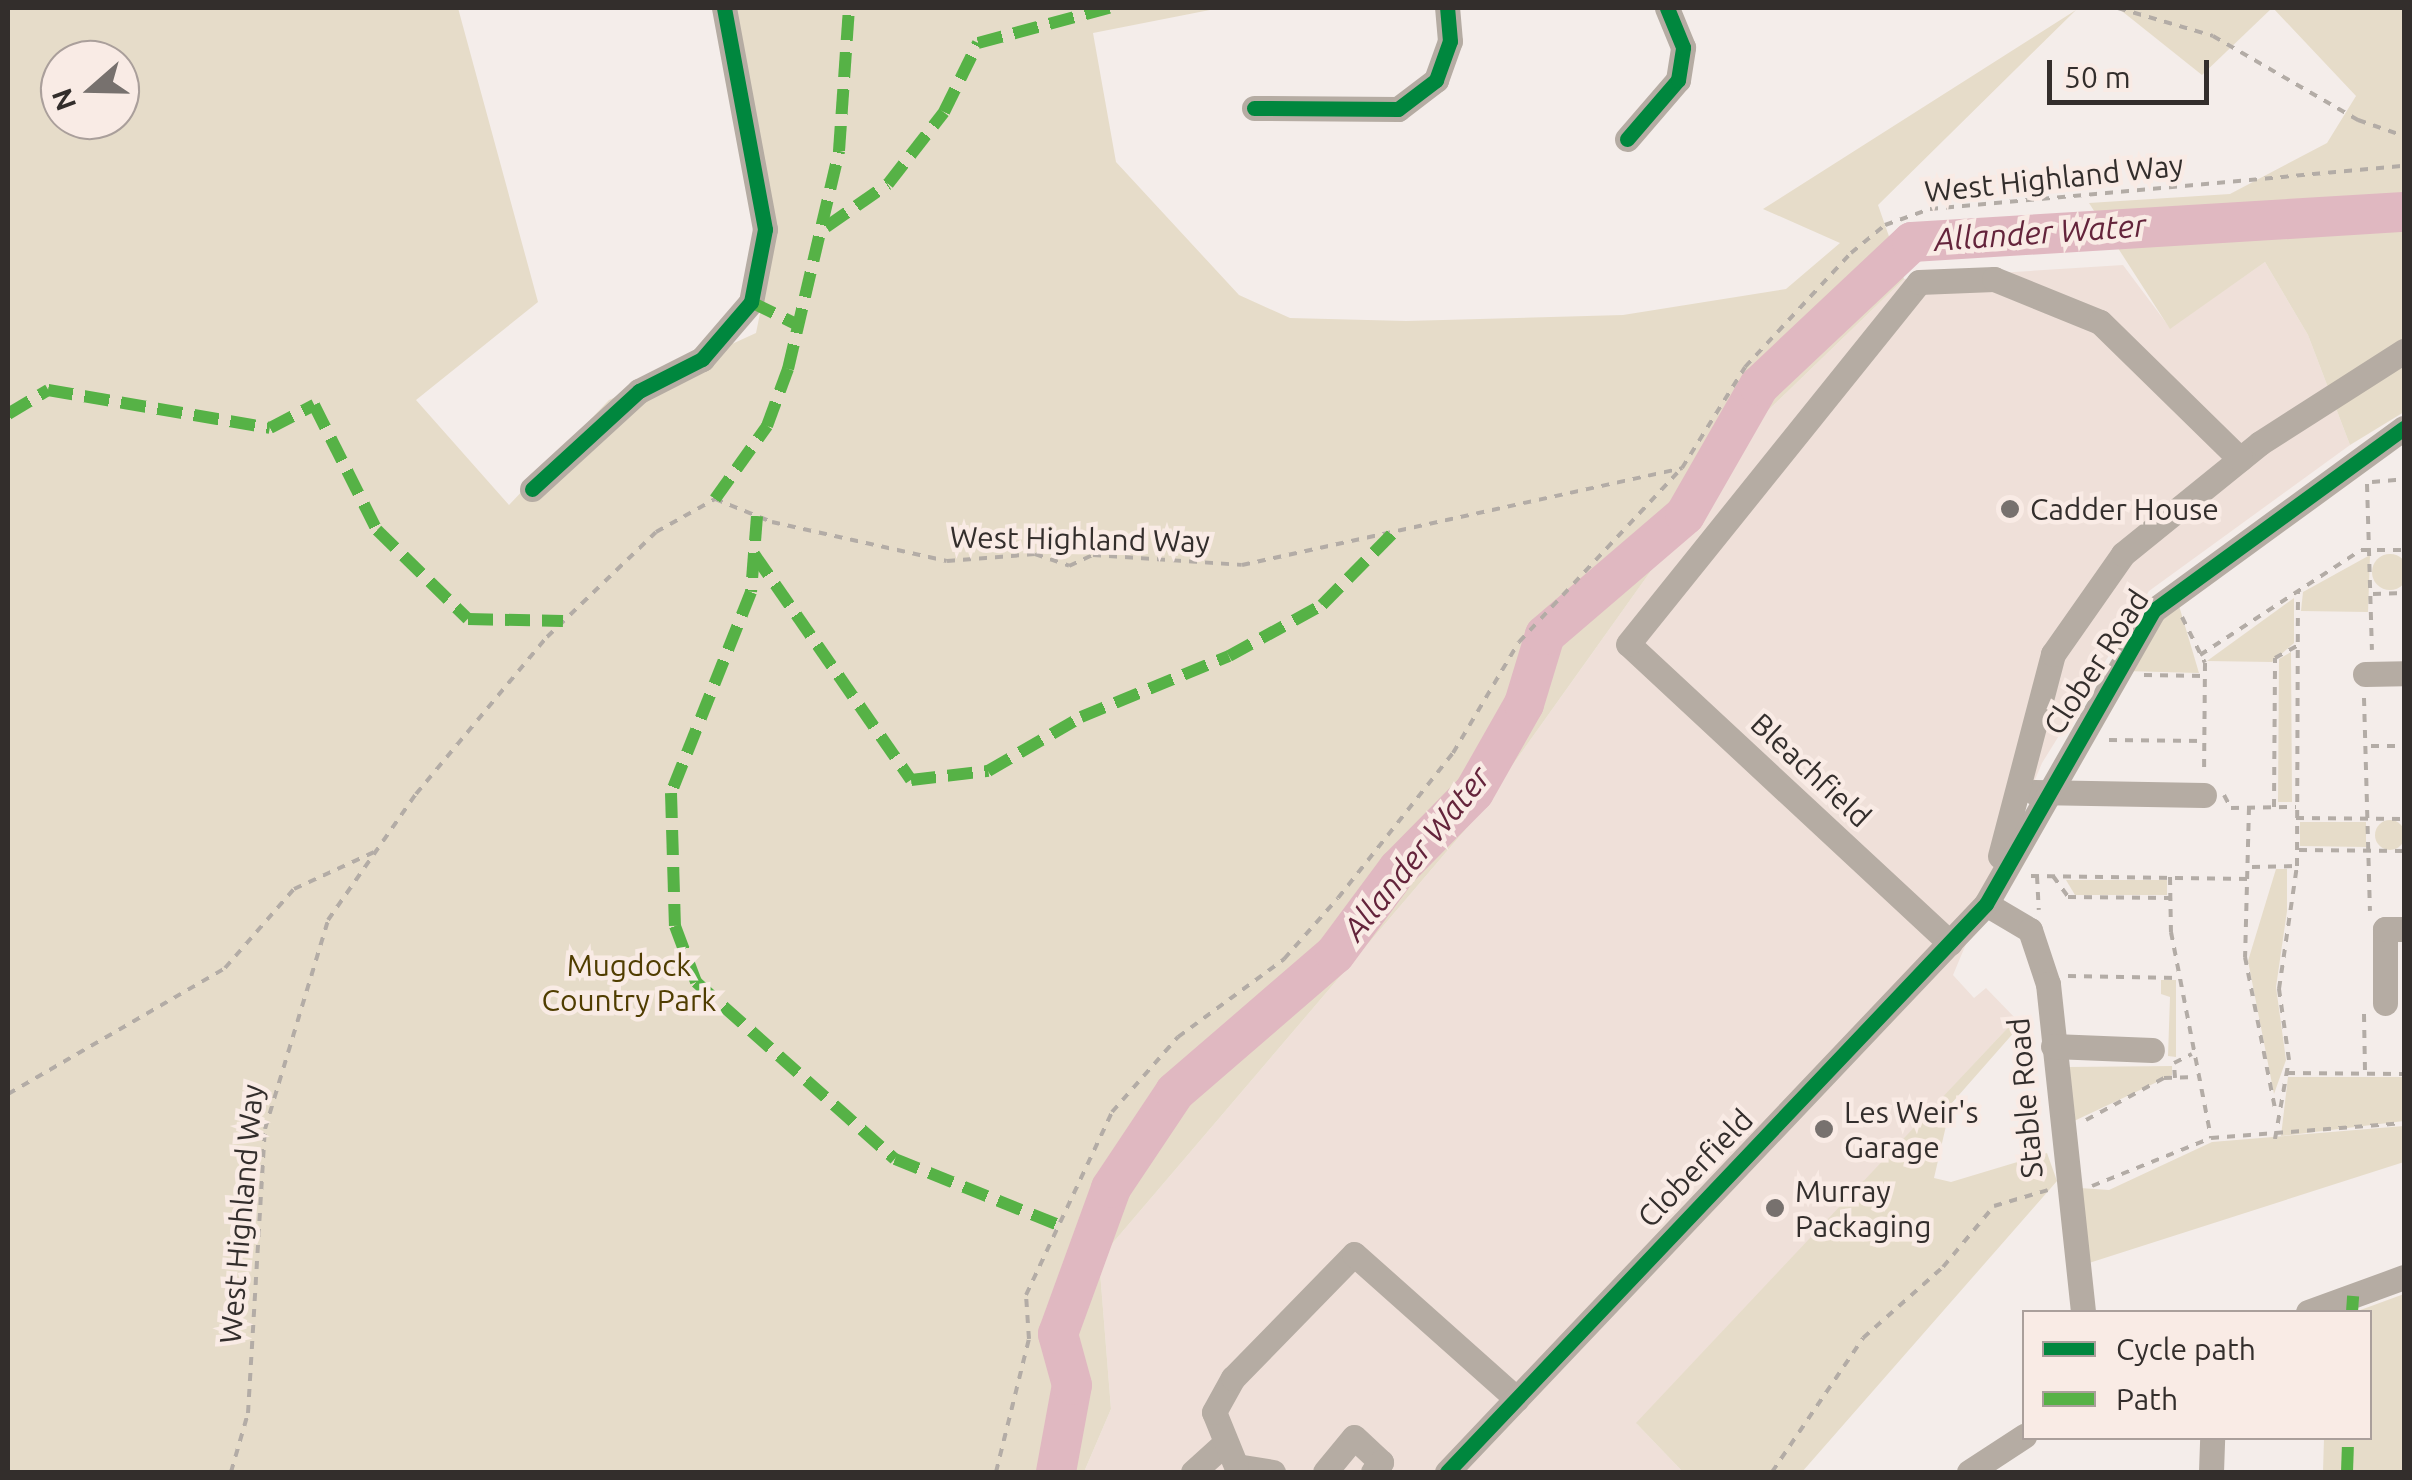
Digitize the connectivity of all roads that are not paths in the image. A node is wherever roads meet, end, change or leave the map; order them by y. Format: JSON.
{"nodes":[{"id":1,"x":724,"y":8,"type":"edge"},
{"id":2,"x":1447,"y":8,"type":"edge"},
{"id":3,"x":1667,"y":8,"type":"edge"},
{"id":4,"x":1254,"y":108,"type":"dead end"},
{"id":5,"x":1627,"y":138,"type":"dead end"},
{"id":6,"x":2404,"y":351,"type":"edge"},
{"id":7,"x":2404,"y":428,"type":"edge"},
{"id":8,"x":2240,"y":459,"type":"junction"},
{"id":9,"x":532,"y":489,"type":"dead end"},
{"id":10,"x":2404,"y":673,"type":"edge"},
{"id":11,"x":2365,"y":674,"type":"road end"},
{"id":12,"x":2032,"y":791,"type":"junction"},
{"id":13,"x":2204,"y":795,"type":"road end"},
{"id":14,"x":1986,"y":904,"type":"junction"},
{"id":15,"x":2404,"y":929,"type":"edge"},
{"id":16,"x":1950,"y":943,"type":"junction"},
{"id":17,"x":2375,"y":1003,"type":"road end"},
{"id":18,"x":2053,"y":1046,"type":"junction"},
{"id":19,"x":2152,"y":1050,"type":"dead end"},
{"id":20,"x":2404,"y":1277,"type":"edge"},
{"id":21,"x":2083,"y":1310,"type":"edge"},
{"id":22,"x":2313,"y":1310,"type":"edge"},
{"id":23,"x":1517,"y":1399,"type":"junction"},
{"id":24,"x":2022,"y":1437,"type":"edge"},
{"id":25,"x":2212,"y":1440,"type":"edge"},
{"id":26,"x":1230,"y":1462,"type":"edge"},
{"id":27,"x":1193,"y":1472,"type":"edge"},
{"id":28,"x":1274,"y":1472,"type":"edge"},
{"id":29,"x":1324,"y":1472,"type":"edge"},
{"id":30,"x":1373,"y":1472,"type":"edge"},
{"id":31,"x":1446,"y":1472,"type":"edge"},
{"id":32,"x":1969,"y":1472,"type":"edge"},
{"id":33,"x":2212,"y":1472,"type":"edge"}],
"edges":[{"from":1,"to":9,"type":"street"},
{"from":2,"to":4,"type":"street"},
{"from":3,"to":5,"type":"street"},
{"from":6,"to":8,"type":"street","name":"Clober Road"},
{"from":7,"to":12,"type":"street","name":"Clober Road"},
{"from":8,"to":12,"type":"street","name":"Clober Road"},
{"from":8,"to":16,"type":"street","name":"Bleachfield"},
{"from":10,"to":11,"type":"street"},
{"from":12,"to":13,"type":"street"},
{"from":12,"to":14,"type":"street","name":"Clober Road"},
{"from":12,"to":14,"type":"street","name":"Clober Road"},
{"from":14,"to":16,"type":"street","name":"Cloberfield"},
{"from":14,"to":18,"type":"street","name":"Stable Road"},
{"from":15,"to":17,"type":"street"},
{"from":16,"to":23,"type":"street","name":"Cloberfield"},
{"from":18,"to":19,"type":"street"},
{"from":18,"to":21,"type":"street","name":"Stable Road"},
{"from":20,"to":22,"type":"street"},
{"from":23,"to":26,"type":"street"},
{"from":23,"to":31,"type":"street","name":"Cloberfield"},
{"from":24,"to":32,"type":"street"},
{"from":25,"to":33,"type":"street"},
{"from":26,"to":27,"type":"street"},
{"from":26,"to":28,"type":"street"},
{"from":29,"to":30,"type":"street"}]}
